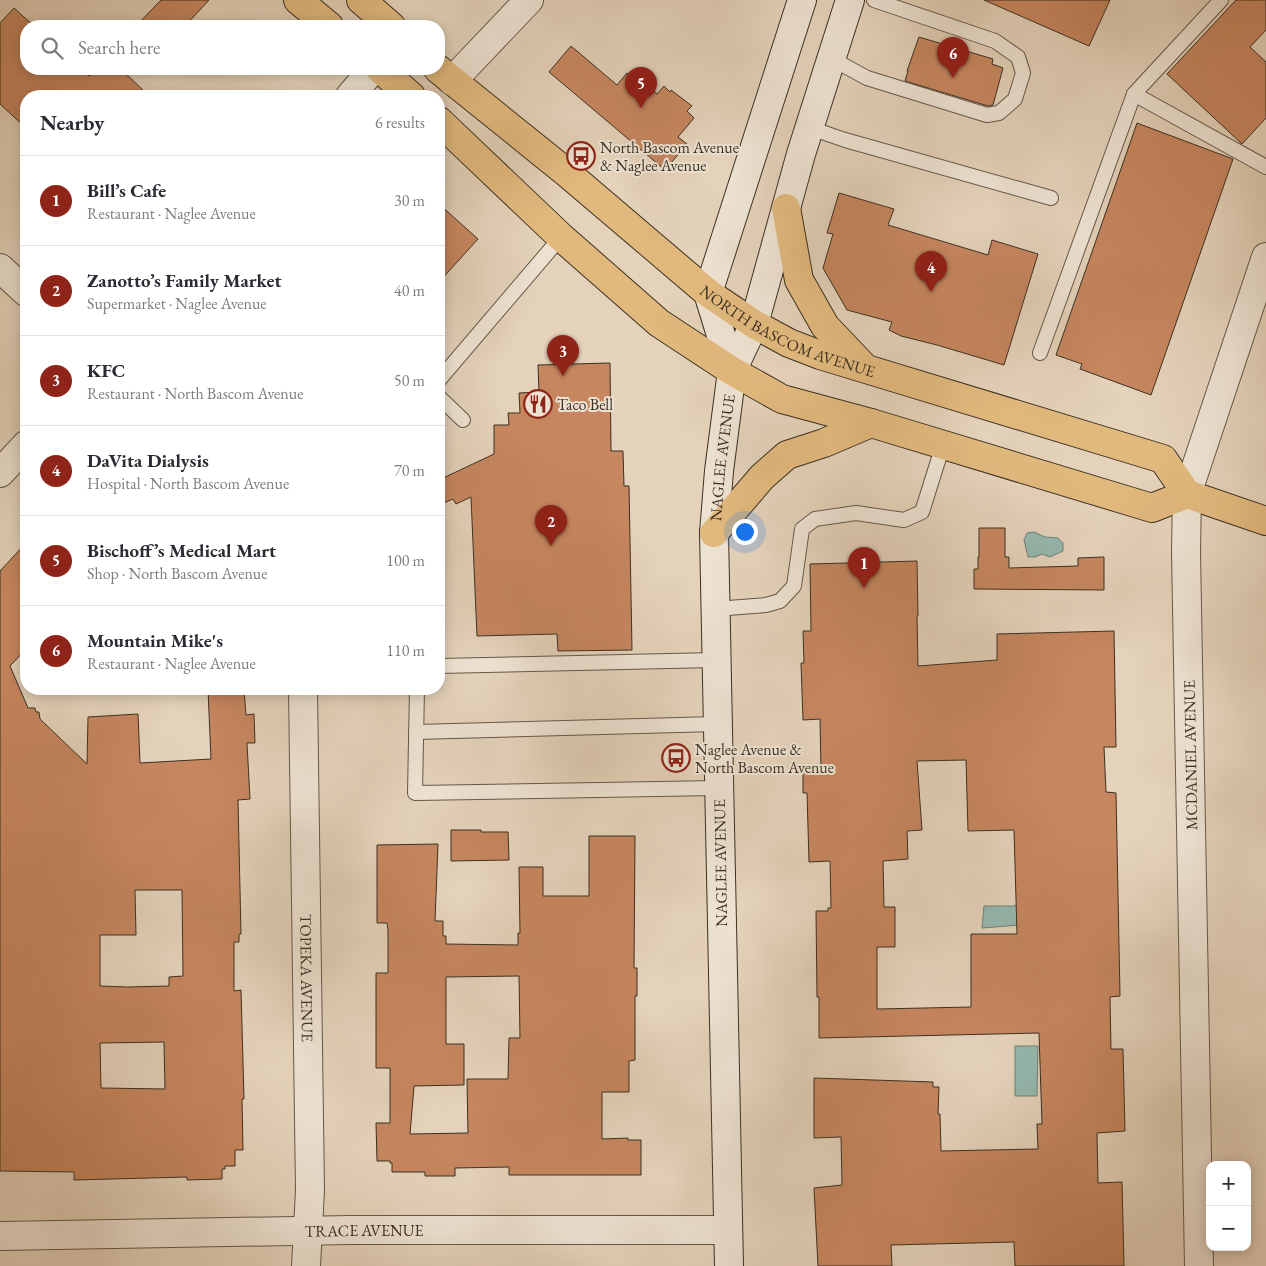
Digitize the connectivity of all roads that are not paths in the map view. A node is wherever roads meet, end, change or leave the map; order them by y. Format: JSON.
{"nodes":[{"id":1,"x":298,"y":0,"type":"edge"},
{"id":2,"x":361,"y":0,"type":"edge"},
{"id":3,"x":529,"y":0,"type":"edge"},
{"id":4,"x":802,"y":0,"type":"edge"},
{"id":5,"x":850,"y":0,"type":"edge"},
{"id":6,"x":874,"y":0,"type":"edge"},
{"id":7,"x":1220,"y":0,"type":"edge"},
{"id":8,"x":322,"y":20,"type":"edge"},
{"id":9,"x":384,"y":20,"type":"edge"},
{"id":10,"x":832,"y":59,"type":"junction"},
{"id":11,"x":369,"y":75,"type":"edge"},
{"id":12,"x":387,"y":75,"type":"edge"},
{"id":13,"x":445,"y":75,"type":"edge"},
{"id":14,"x":355,"y":90,"type":"edge"},
{"id":15,"x":404,"y":90,"type":"edge"},
{"id":16,"x":1134,"y":94,"type":"junction"},
{"id":17,"x":445,"y":127,"type":"edge"},
{"id":18,"x":810,"y":128,"type":"junction"},
{"id":19,"x":1266,"y":167,"type":"edge"},
{"id":20,"x":1052,"y":198,"type":"dead end"},
{"id":21,"x":786,"y":208,"type":"junction"},
{"id":22,"x":561,"y":237,"type":"junction"},
{"id":23,"x":1266,"y":257,"type":"edge"},
{"id":24,"x":0,"y":268,"type":"edge"},
{"id":25,"x":20,"y":286,"type":"edge"},
{"id":26,"x":708,"y":293,"type":"junction"},
{"id":27,"x":754,"y":324,"type":"junction"},
{"id":28,"x":1040,"y":353,"type":"dead end"},
{"id":29,"x":867,"y":370,"type":"junction"},
{"id":30,"x":732,"y":371,"type":"junction"},
{"id":31,"x":445,"y":373,"type":"edge"},
{"id":32,"x":445,"y":403,"type":"edge"},
{"id":33,"x":463,"y":420,"type":"dead end"},
{"id":34,"x":871,"y":423,"type":"junction"},
{"id":35,"x":943,"y":445,"type":"junction"},
{"id":36,"x":20,"y":451,"type":"edge"},
{"id":37,"x":0,"y":473,"type":"edge"},
{"id":38,"x":1187,"y":494,"type":"junction"},
{"id":39,"x":1266,"y":521,"type":"edge"},
{"id":40,"x":714,"y":533,"type":"junction"},
{"id":41,"x":715,"y":609,"type":"junction"},
{"id":42,"x":716,"y":660,"type":"junction"},
{"id":43,"x":445,"y":666,"type":"edge"},
{"id":44,"x":303,"y":695,"type":"edge"},
{"id":45,"x":417,"y":695,"type":"edge"},
{"id":46,"x":717,"y":724,"type":"junction"},
{"id":47,"x":416,"y":732,"type":"junction"},
{"id":48,"x":718,"y":788,"type":"junction"},
{"id":49,"x":728,"y":1230,"type":"junction"},
{"id":50,"x":308,"y":1232,"type":"junction"},
{"id":51,"x":0,"y":1236,"type":"edge"},
{"id":52,"x":306,"y":1266,"type":"edge"},
{"id":53,"x":729,"y":1266,"type":"edge"},
{"id":54,"x":1199,"y":1266,"type":"edge"}],
"edges":[{"from":1,"to":8,"type":"main road"},
{"from":2,"to":9,"type":"main road"},
{"from":3,"to":13,"type":"street"},
{"from":4,"to":26,"type":"street"},
{"from":5,"to":10,"type":"street","name":"NAGLEE AVENUE"},
{"from":6,"to":10,"type":"lane"},
{"from":7,"to":16,"type":"lane"},
{"from":10,"to":18,"type":"street","name":"NAGLEE AVENUE"},
{"from":11,"to":14,"type":"street"},
{"from":12,"to":15,"type":"main road"},
{"from":13,"to":26,"type":"main road","name":"NORTH BASCOM AVENUE"},
{"from":16,"to":19,"type":"lane"},
{"from":16,"to":28,"type":"lane"},
{"from":17,"to":22,"type":"main road"},
{"from":18,"to":20,"type":"lane"},
{"from":18,"to":21,"type":"street","name":"NAGLEE AVENUE"},
{"from":21,"to":27,"type":"street","name":"NAGLEE AVENUE"},
{"from":21,"to":29,"type":"main road"},
{"from":22,"to":30,"type":"main road"},
{"from":22,"to":31,"type":"lane"},
{"from":23,"to":38,"type":"street","name":"MCDANIEL AVENUE"},
{"from":24,"to":25,"type":"street"},
{"from":26,"to":27,"type":"main road","name":"NORTH BASCOM AVENUE"},
{"from":26,"to":30,"type":"street","name":"NAGLEE AVENUE"},
{"from":27,"to":29,"type":"main road","name":"NORTH BASCOM AVENUE"},
{"from":27,"to":30,"type":"street","name":"NAGLEE AVENUE"},
{"from":29,"to":38,"type":"main road","name":"NORTH BASCOM AVENUE"},
{"from":30,"to":34,"type":"main road"},
{"from":30,"to":40,"type":"street","name":"NAGLEE AVENUE"},
{"from":32,"to":33,"type":"lane"},
{"from":34,"to":35,"type":"main road"},
{"from":34,"to":40,"type":"main road"},
{"from":35,"to":38,"type":"main road"},
{"from":35,"to":41,"type":"lane"},
{"from":36,"to":37,"type":"street"},
{"from":38,"to":39,"type":"main road"},
{"from":38,"to":54,"type":"street","name":"MCDANIEL AVENUE"},
{"from":40,"to":41,"type":"street","name":"NAGLEE AVENUE"},
{"from":41,"to":42,"type":"street","name":"NAGLEE AVENUE"},
{"from":42,"to":43,"type":"lane"},
{"from":42,"to":46,"type":"street","name":"NAGLEE AVENUE"},
{"from":44,"to":50,"type":"street","name":"TOPEKA AVENUE"},
{"from":45,"to":47,"type":"lane"},
{"from":46,"to":47,"type":"lane"},
{"from":46,"to":48,"type":"street","name":"NAGLEE AVENUE"},
{"from":47,"to":48,"type":"lane"},
{"from":48,"to":49,"type":"street","name":"NAGLEE AVENUE"},
{"from":49,"to":50,"type":"street","name":"TRACE AVENUE"},
{"from":49,"to":53,"type":"street","name":"NAGLEE AVENUE"},
{"from":50,"to":51,"type":"street","name":"TRACE AVENUE"},
{"from":50,"to":52,"type":"street","name":"TOPEKA AVENUE"}]}
